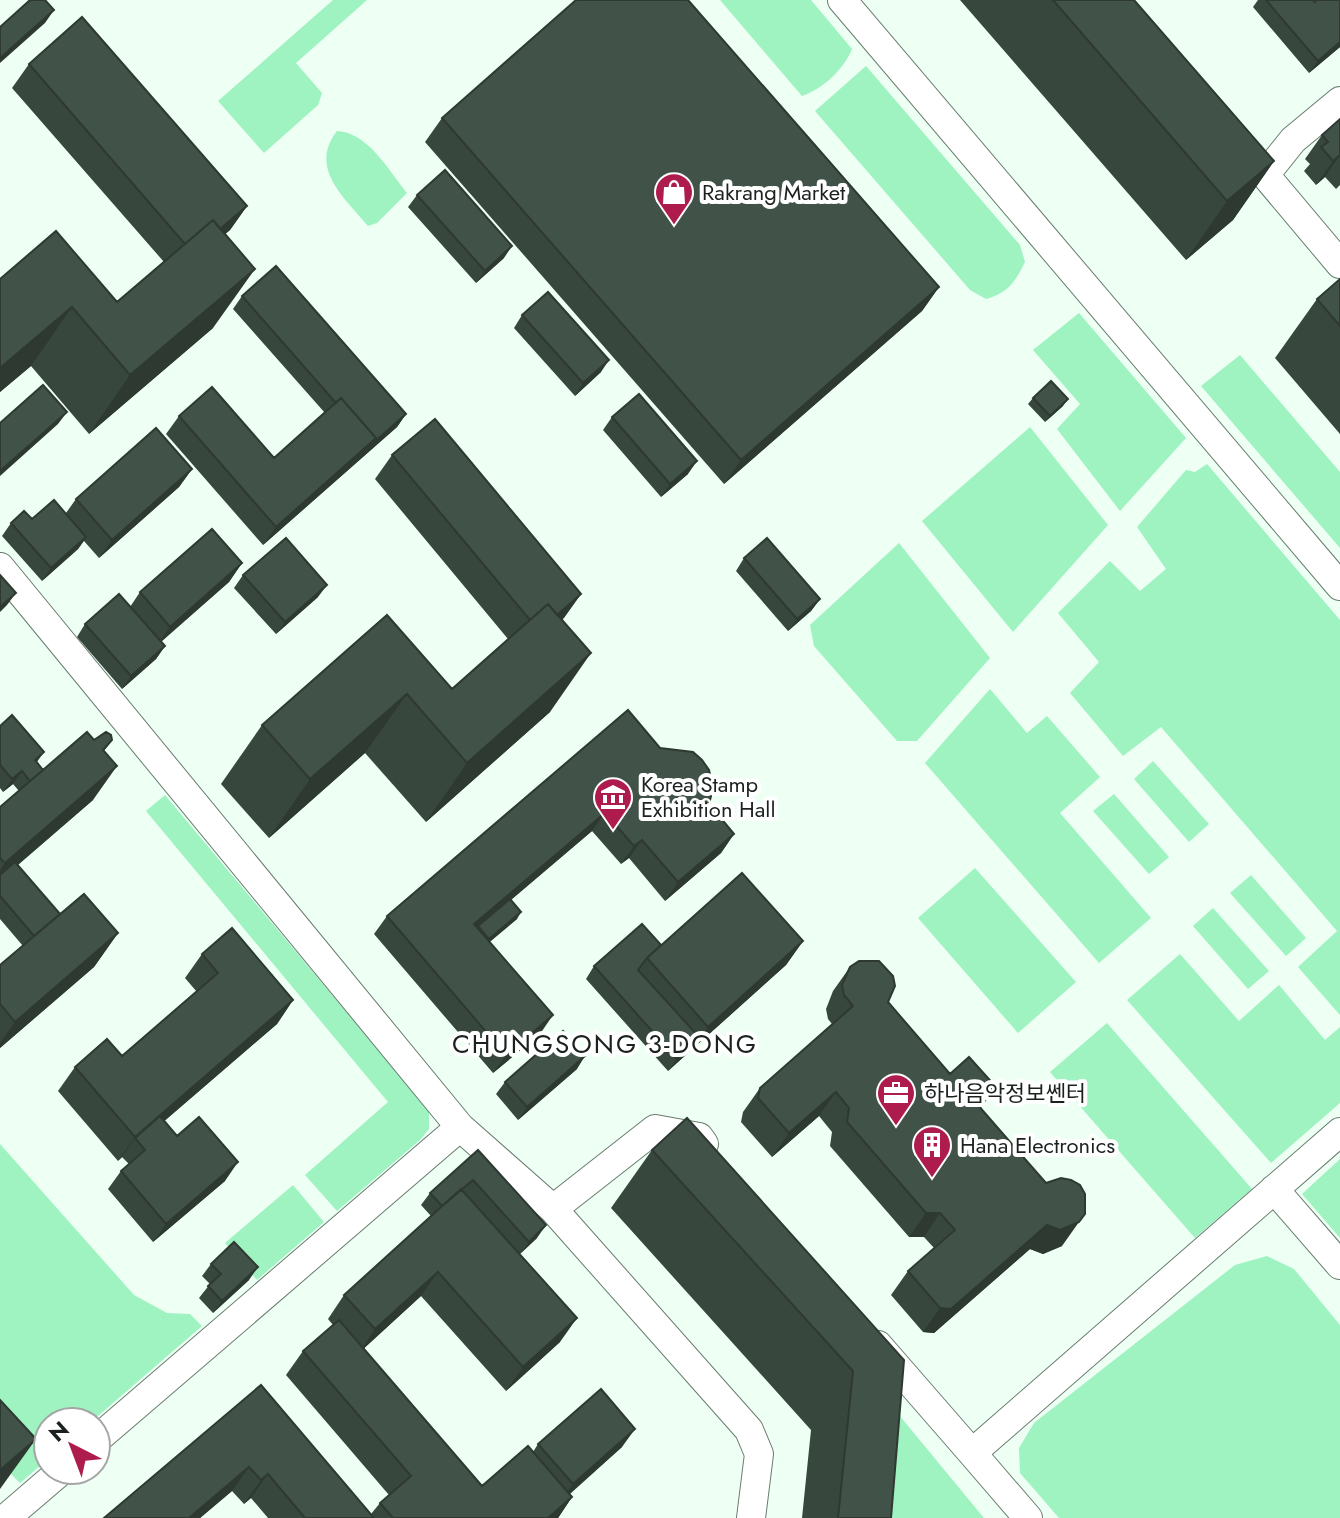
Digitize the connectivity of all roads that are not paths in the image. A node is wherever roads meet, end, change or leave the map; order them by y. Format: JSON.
{"nodes":[{"id":1,"x":842,"y":0,"type":"edge"},
{"id":2,"x":1340,"y":101,"type":"edge"},
{"id":3,"x":1226,"y":128,"type":"edge"},
{"id":4,"x":1265,"y":175,"type":"junction"},
{"id":5,"x":1340,"y":264,"type":"edge"},
{"id":6,"x":0,"y":567,"type":"edge"},
{"id":7,"x":1340,"y":586,"type":"edge"},
{"id":8,"x":460,"y":1127,"type":"junction"},
{"id":9,"x":1340,"y":1132,"type":"edge"},
{"id":10,"x":719,"y":1161,"type":"edge"},
{"id":11,"x":1274,"y":1189,"type":"junction"},
{"id":12,"x":553,"y":1209,"type":"junction"},
{"id":13,"x":1340,"y":1265,"type":"edge"},
{"id":14,"x":860,"y":1324,"type":"edge"},
{"id":15,"x":112,"y":1426,"type":"edge"},
{"id":16,"x":972,"y":1453,"type":"junction"},
{"id":17,"x":43,"y":1486,"type":"edge"},
{"id":18,"x":6,"y":1518,"type":"edge"},
{"id":19,"x":751,"y":1518,"type":"edge"},
{"id":20,"x":1028,"y":1518,"type":"edge"}],
"edges":[{"from":1,"to":7,"type":"street"},
{"from":2,"to":4,"type":"street"},
{"from":3,"to":4,"type":"street"},
{"from":4,"to":5,"type":"street"},
{"from":6,"to":8,"type":"street"},
{"from":8,"to":12,"type":"street"},
{"from":8,"to":15,"type":"street"},
{"from":9,"to":11,"type":"street"},
{"from":10,"to":12,"type":"street"},
{"from":11,"to":13,"type":"street"},
{"from":11,"to":16,"type":"street"},
{"from":12,"to":19,"type":"street"},
{"from":14,"to":16,"type":"street"},
{"from":16,"to":20,"type":"street"},
{"from":17,"to":18,"type":"street"}]}
